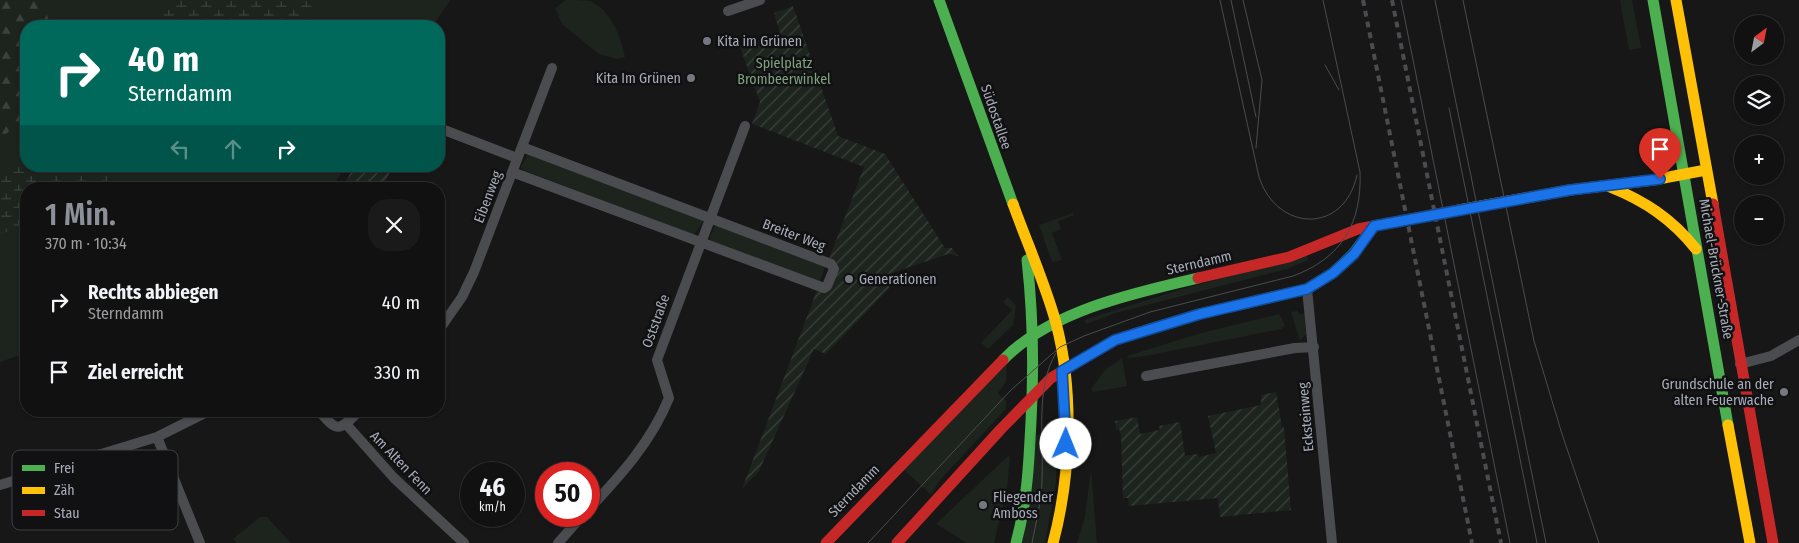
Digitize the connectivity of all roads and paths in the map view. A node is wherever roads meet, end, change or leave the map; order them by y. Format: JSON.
{"nodes":[{"id":1,"x":760,"y":0,"type":"edge"},
{"id":2,"x":939,"y":0,"type":"edge"},
{"id":3,"x":1653,"y":0,"type":"edge"},
{"id":4,"x":1676,"y":0,"type":"edge"},
{"id":5,"x":728,"y":11,"type":"dead end"},
{"id":6,"x":552,"y":68,"type":"dead end"},
{"id":7,"x":745,"y":126,"type":"dead end"},
{"id":8,"x":445,"y":130,"type":"edge"},
{"id":9,"x":522,"y":147,"type":"junction"},
{"id":10,"x":517,"y":158,"type":"junction"},
{"id":11,"x":1706,"y":170,"type":"junction"},
{"id":12,"x":512,"y":172,"type":"junction"},
{"id":13,"x":1685,"y":175,"type":"junction"},
{"id":14,"x":1608,"y":187,"type":"junction"},
{"id":15,"x":709,"y":218,"type":"junction"},
{"id":16,"x":1374,"y":226,"type":"junction"},
{"id":17,"x":700,"y":242,"type":"junction"},
{"id":18,"x":1025,"y":243,"type":"junction"},
{"id":19,"x":1696,"y":249,"type":"junction"},
{"id":20,"x":1307,"y":289,"type":"junction"},
{"id":21,"x":445,"y":321,"type":"edge"},
{"id":22,"x":1056,"y":323,"type":"junction"},
{"id":23,"x":1034,"y":336,"type":"junction"},
{"id":24,"x":1799,"y":340,"type":"edge"},
{"id":25,"x":1314,"y":347,"type":"junction"},
{"id":26,"x":1740,"y":364,"type":"junction"},
{"id":27,"x":1062,"y":371,"type":"junction"},
{"id":28,"x":1146,"y":376,"type":"dead end"},
{"id":29,"x":1031,"y":397,"type":"junction"},
{"id":30,"x":196,"y":417,"type":"edge"},
{"id":31,"x":324,"y":417,"type":"edge"},
{"id":32,"x":353,"y":417,"type":"edge"},
{"id":33,"x":346,"y":424,"type":"junction"},
{"id":34,"x":157,"y":437,"type":"junction"},
{"id":35,"x":114,"y":450,"type":"edge"},
{"id":36,"x":162,"y":450,"type":"edge"},
{"id":37,"x":12,"y":481,"type":"edge"},
{"id":38,"x":0,"y":485,"type":"edge"},
{"id":39,"x":178,"y":489,"type":"edge"},
{"id":40,"x":600,"y":497,"type":"edge"},
{"id":41,"x":572,"y":527,"type":"edge"},
{"id":42,"x":200,"y":543,"type":"edge"},
{"id":43,"x":464,"y":543,"type":"edge"},
{"id":44,"x":558,"y":543,"type":"edge"},
{"id":45,"x":826,"y":543,"type":"edge"},
{"id":46,"x":897,"y":543,"type":"edge"},
{"id":47,"x":1016,"y":543,"type":"edge"},
{"id":48,"x":1053,"y":543,"type":"edge"},
{"id":49,"x":1332,"y":543,"type":"edge"},
{"id":50,"x":1750,"y":543,"type":"edge"},
{"id":51,"x":1772,"y":543,"type":"edge"}],
"edges":[{"from":1,"to":5,"type":"street"},
{"from":2,"to":18,"type":"main road","name":"Südostallee"},
{"from":3,"to":13,"type":"main road","name":"Michael-Brückner-Straße"},
{"from":4,"to":11,"type":"main road","name":"Michael-Brückner-Straße"},
{"from":6,"to":9,"type":"street","name":"Eibenweg"},
{"from":7,"to":15,"type":"street","name":"Oststraße"},
{"from":8,"to":10,"type":"street"},
{"from":9,"to":10,"type":"street","name":"Eibenweg"},
{"from":9,"to":15,"type":"street","name":"Breiter Weg"},
{"from":10,"to":12,"type":"street","name":"Eibenweg"},
{"from":11,"to":13,"type":"main road","name":"Sterndamm"},
{"from":11,"to":26,"type":"main road","name":"Michael-Brückner-Straße"},
{"from":12,"to":17,"type":"street","name":"Breiter Weg"},
{"from":12,"to":21,"type":"street","name":"Eibenweg"},
{"from":13,"to":14,"type":"main road","name":"Sterndamm"},
{"from":13,"to":19,"type":"main road","name":"Michael-Brückner-Straße"},
{"from":14,"to":16,"type":"main road","name":"Sterndamm"},
{"from":14,"to":19,"type":"main road"},
{"from":15,"to":17,"type":"street","name":"Oststraße"},
{"from":15,"to":17,"type":"street","name":"Breiter Weg"},
{"from":16,"to":20,"type":"main road"},
{"from":16,"to":22,"type":"main road","name":"Sterndamm"},
{"from":17,"to":40,"type":"street","name":"Oststraße"},
{"from":18,"to":22,"type":"main road","name":"Südostallee"},
{"from":18,"to":23,"type":"main road","name":"Südostallee"},
{"from":19,"to":50,"type":"main road","name":"Michael-Brückner-Straße"},
{"from":20,"to":25,"type":"street","name":"Ecksteinweg"},
{"from":20,"to":27,"type":"main road"},
{"from":22,"to":23,"type":"main road","name":"Sterndamm"},
{"from":22,"to":27,"type":"main road","name":"Südostallee"},
{"from":23,"to":29,"type":"main road"},
{"from":23,"to":45,"type":"main road","name":"Sterndamm"},
{"from":24,"to":26,"type":"street"},
{"from":25,"to":28,"type":"street"},
{"from":25,"to":49,"type":"street","name":"Ecksteinweg"},
{"from":26,"to":51,"type":"main road","name":"Michael-Brückner-Straße"},
{"from":27,"to":29,"type":"main road"},
{"from":27,"to":48,"type":"main road"},
{"from":29,"to":46,"type":"main road"},
{"from":29,"to":47,"type":"main road"},
{"from":30,"to":34,"type":"street"},
{"from":31,"to":33,"type":"street"},
{"from":32,"to":33,"type":"street"},
{"from":33,"to":43,"type":"street","name":"Am Alten Fenn"},
{"from":34,"to":35,"type":"street"},
{"from":34,"to":36,"type":"street"},
{"from":37,"to":38,"type":"street"},
{"from":39,"to":42,"type":"street"},
{"from":41,"to":44,"type":"street"}]}
